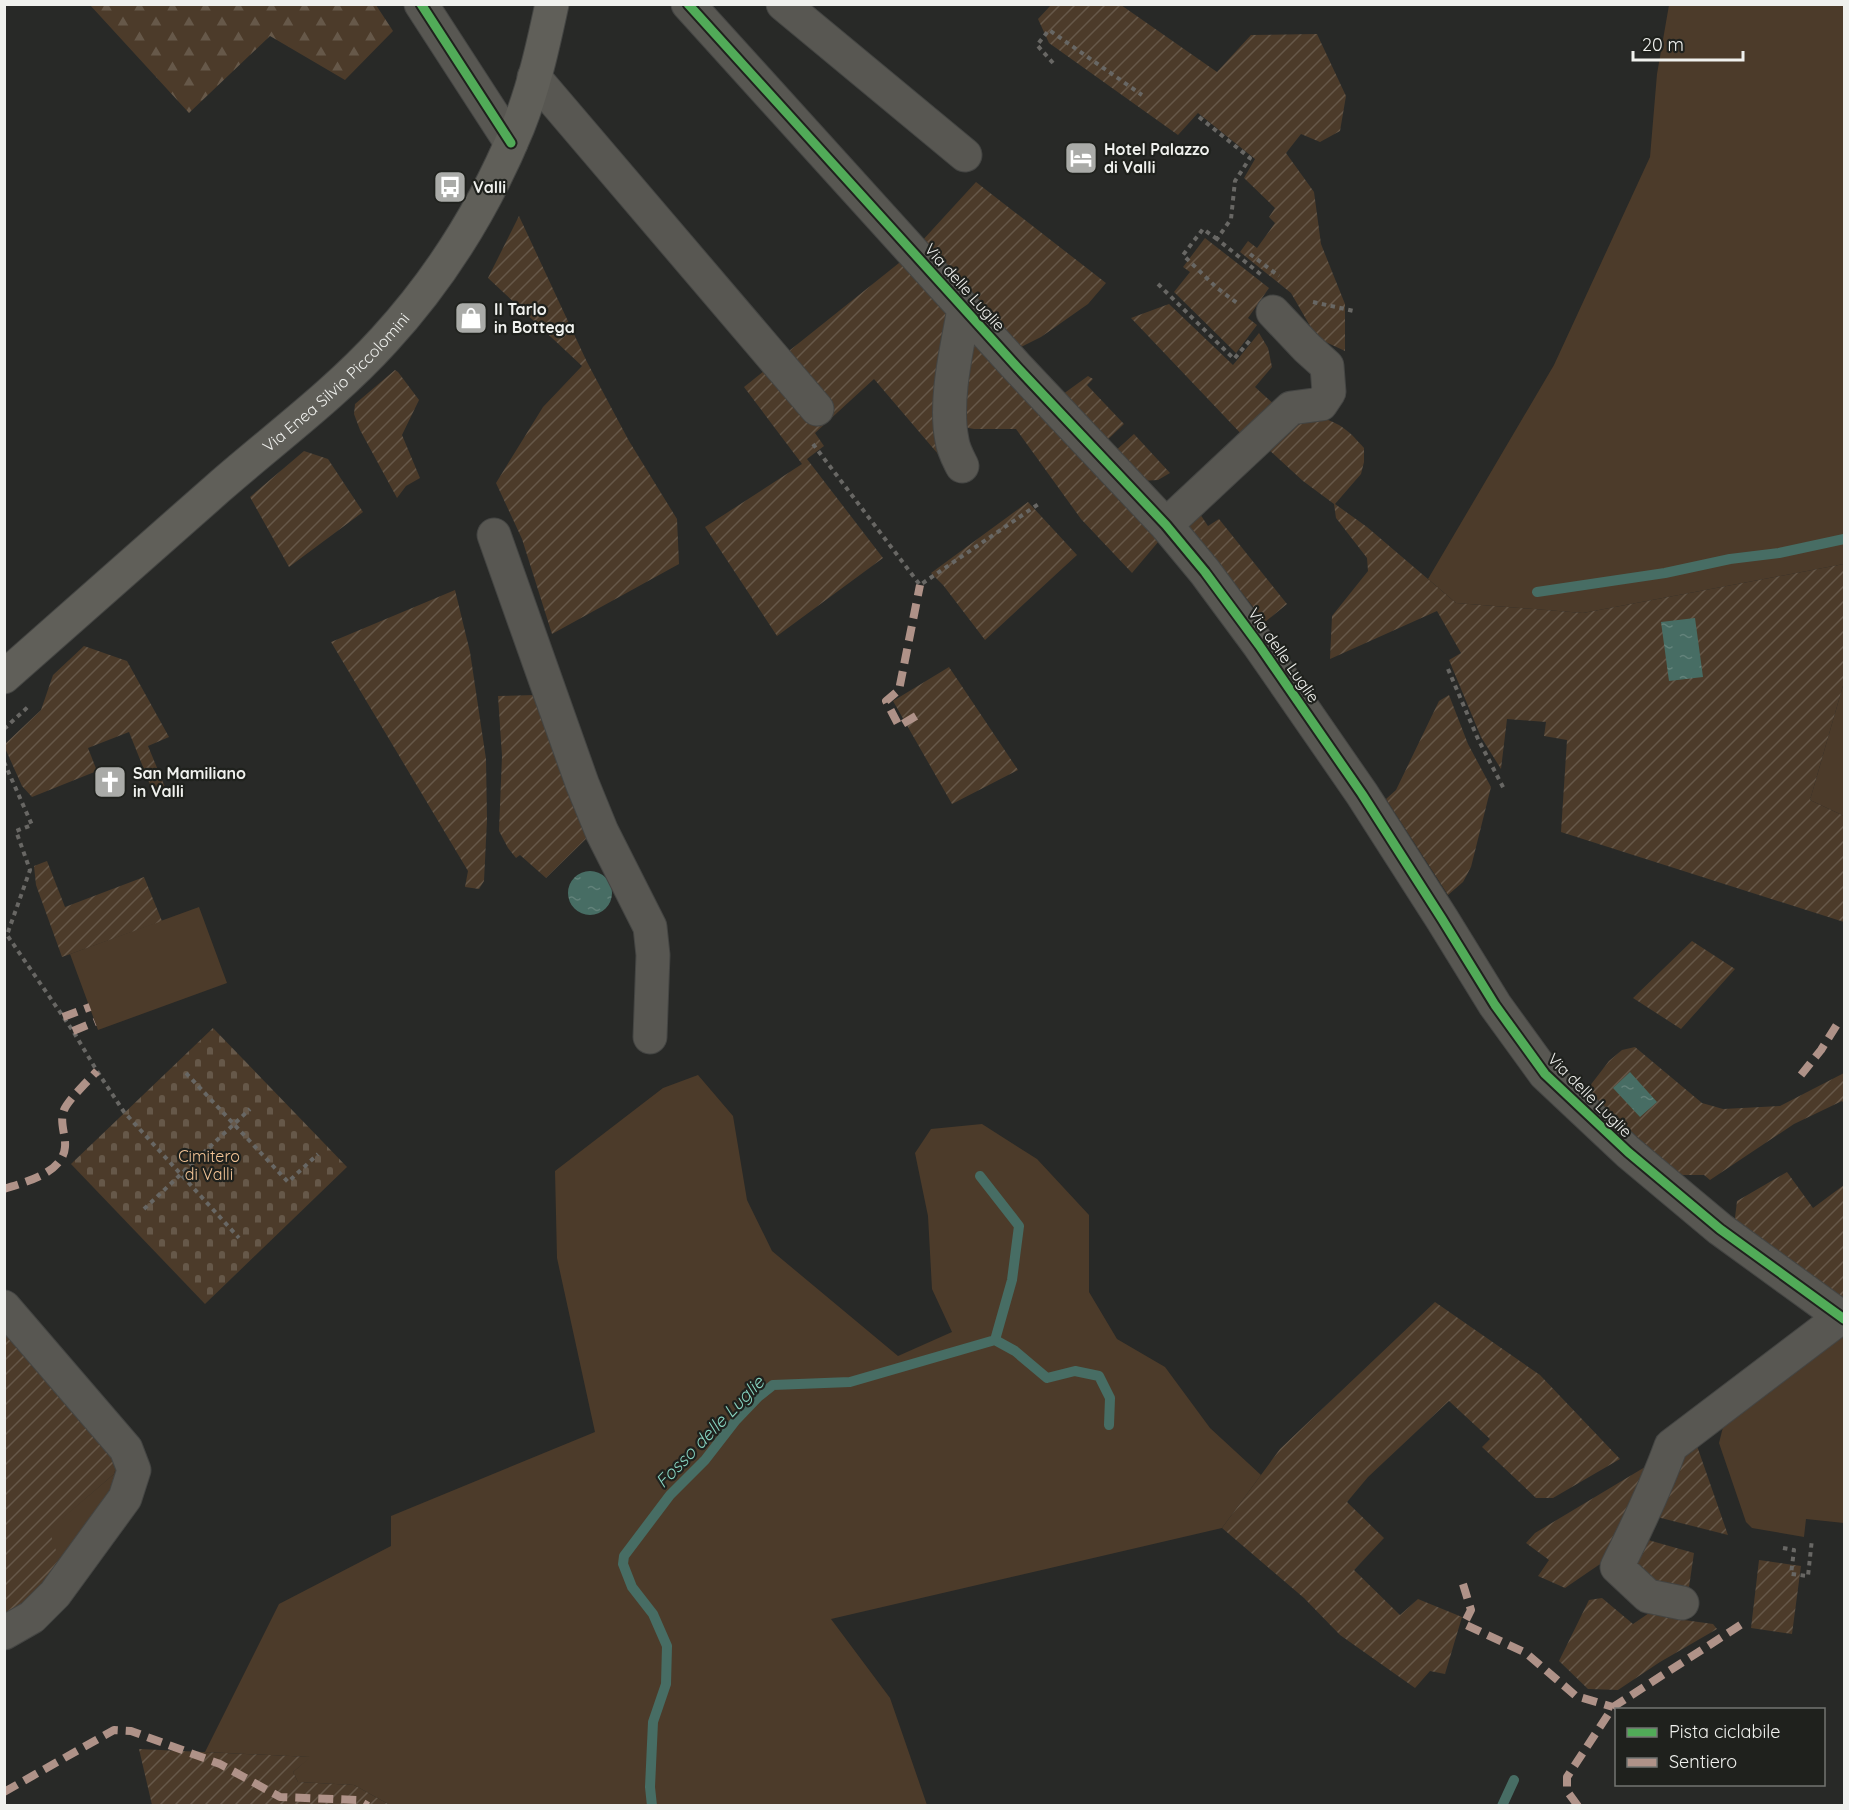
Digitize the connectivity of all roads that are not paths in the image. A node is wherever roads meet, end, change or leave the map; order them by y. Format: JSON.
{"nodes":[{"id":1,"x":421,"y":4,"type":"edge"},
{"id":2,"x":552,"y":4,"type":"edge"},
{"id":3,"x":688,"y":4,"type":"edge"},
{"id":4,"x":783,"y":4,"type":"edge"},
{"id":5,"x":534,"y":78,"type":"junction"},
{"id":6,"x":511,"y":143,"type":"junction"},
{"id":7,"x":965,"y":155,"type":"dead end"},
{"id":8,"x":964,"y":309,"type":"junction"},
{"id":9,"x":1273,"y":312,"type":"dead end"},
{"id":10,"x":816,"y":409,"type":"road end"},
{"id":11,"x":962,"y":466,"type":"dead end"},
{"id":12,"x":1166,"y":525,"type":"junction"},
{"id":13,"x":494,"y":535,"type":"dead end"},
{"id":14,"x":4,"y":677,"type":"edge"},
{"id":15,"x":650,"y":1037,"type":"dead end"},
{"id":16,"x":4,"y":1307,"type":"edge"},
{"id":17,"x":1843,"y":1318,"type":"edge"},
{"id":18,"x":1682,"y":1603,"type":"dead end"},
{"id":19,"x":4,"y":1633,"type":"edge"}],
"edges":[{"from":1,"to":6,"type":"street"},
{"from":2,"to":5,"type":"main road","name":"Via Enea Silvio Piccolomini"},
{"from":3,"to":8,"type":"street","name":"Via delle Luglie"},
{"from":4,"to":7,"type":"street"},
{"from":5,"to":6,"type":"main road","name":"Via Enea Silvio Piccolomini"},
{"from":5,"to":10,"type":"street"},
{"from":6,"to":14,"type":"main road","name":"Via Enea Silvio Piccolomini"},
{"from":8,"to":11,"type":"street"},
{"from":8,"to":12,"type":"street","name":"Via delle Luglie"},
{"from":9,"to":12,"type":"street"},
{"from":12,"to":17,"type":"street","name":"Via delle Luglie"},
{"from":13,"to":15,"type":"street"},
{"from":16,"to":19,"type":"street"},
{"from":17,"to":18,"type":"street"}]}
